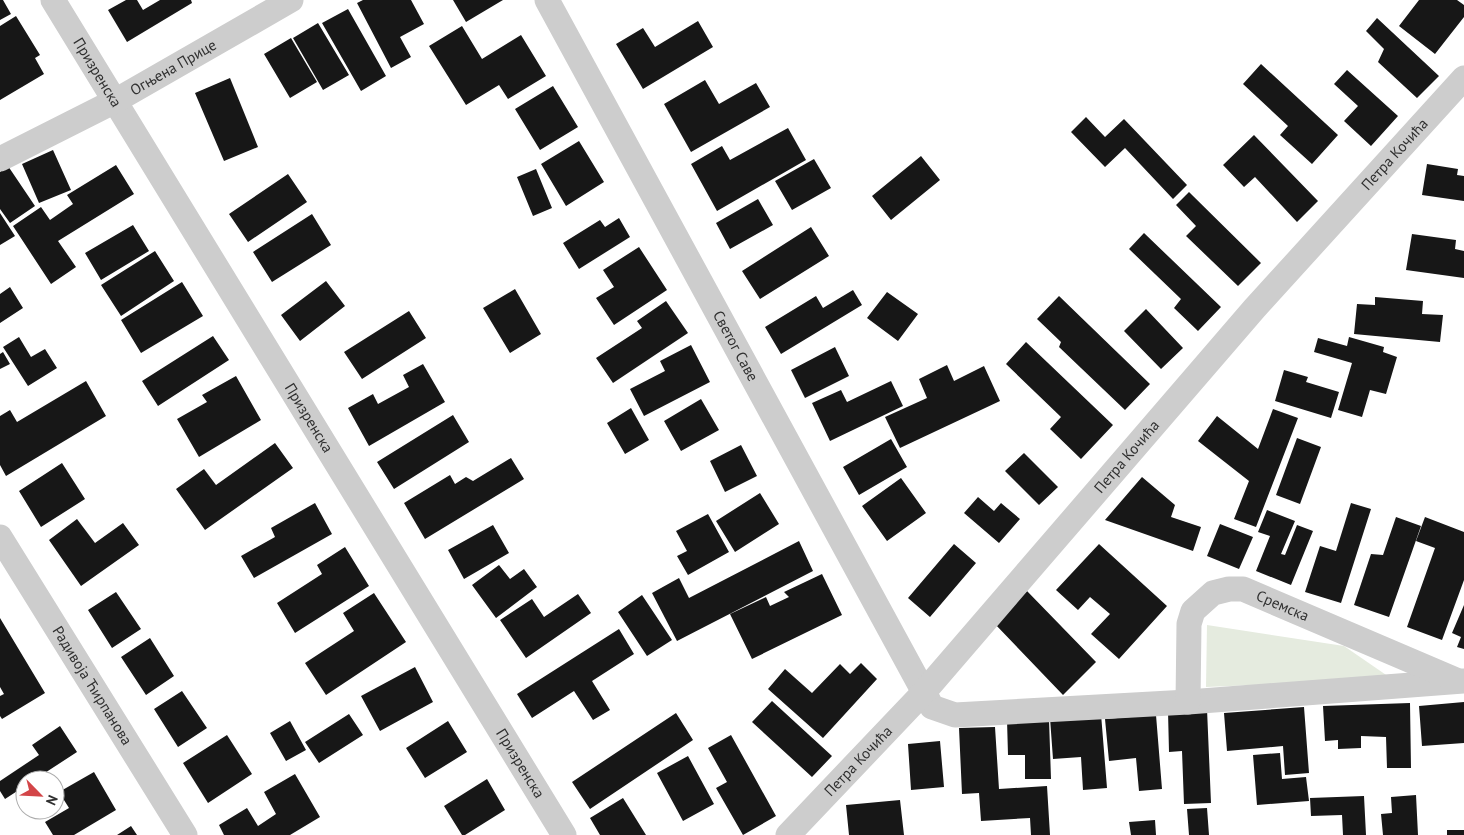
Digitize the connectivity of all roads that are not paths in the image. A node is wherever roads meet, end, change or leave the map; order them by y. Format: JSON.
{"nodes":[{"id":1,"x":53,"y":0,"type":"edge"},
{"id":2,"x":291,"y":0,"type":"edge"},
{"id":3,"x":547,"y":0,"type":"edge"},
{"id":4,"x":1464,"y":78,"type":"edge"},
{"id":5,"x":115,"y":101,"type":"junction"},
{"id":6,"x":0,"y":159,"type":"edge"},
{"id":7,"x":0,"y":537,"type":"edge"},
{"id":8,"x":1462,"y":681,"type":"edge"},
{"id":9,"x":924,"y":692,"type":"junction"},
{"id":10,"x":1188,"y":702,"type":"junction"},
{"id":11,"x":185,"y":835,"type":"edge"},
{"id":12,"x":564,"y":835,"type":"edge"},
{"id":13,"x":788,"y":835,"type":"edge"}],
"edges":[{"from":1,"to":5,"type":"street","name":"Призренска"},
{"from":2,"to":5,"type":"street","name":"Огњена Прице"},
{"from":3,"to":9,"type":"street","name":"Светог Саве"},
{"from":4,"to":9,"type":"street","name":"Петра Кочића"},
{"from":5,"to":6,"type":"street","name":"Огњена Прице"},
{"from":5,"to":12,"type":"street","name":"Призренска"},
{"from":7,"to":11,"type":"street","name":"Радивоја Ћирпанова"},
{"from":8,"to":10,"type":"street","name":"Сремска"},
{"from":8,"to":10,"type":"street","name":"Сремска"},
{"from":9,"to":10,"type":"street","name":"Сремска"},
{"from":9,"to":13,"type":"street","name":"Петра Кочића"}]}
